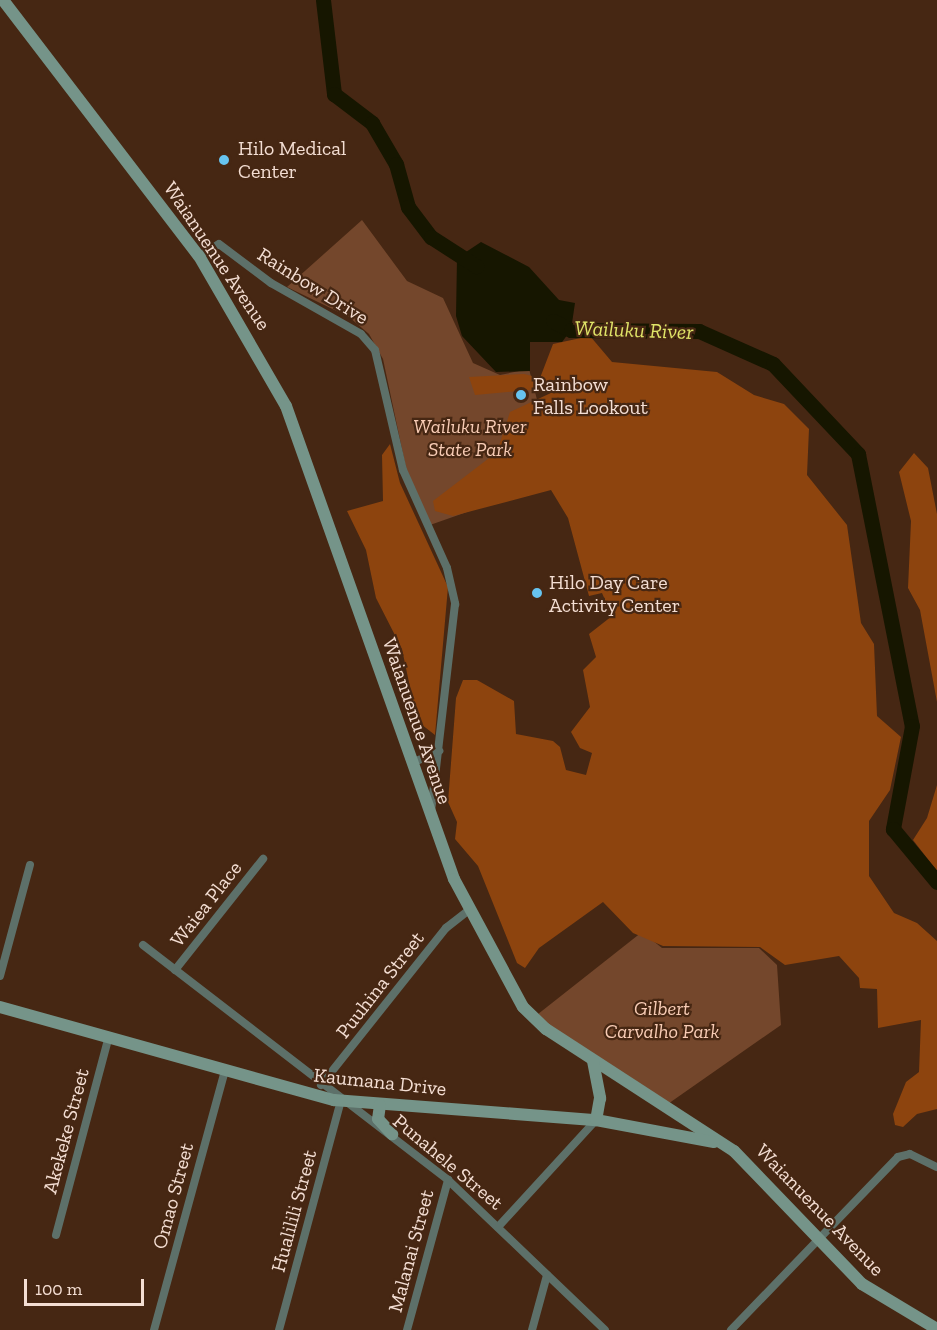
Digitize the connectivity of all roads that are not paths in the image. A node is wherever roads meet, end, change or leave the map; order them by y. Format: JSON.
{"nodes":[{"id":1,"x":3,"y":0,"type":"edge"},
{"id":2,"x":199,"y":256,"type":"junction"},
{"id":3,"x":439,"y":752,"type":"junction"},
{"id":4,"x":412,"y":763,"type":"junction"},
{"id":5,"x":430,"y":817,"type":"junction"},
{"id":6,"x":263,"y":859,"type":"dead end"},
{"id":7,"x":30,"y":866,"type":"dead end"},
{"id":8,"x":469,"y":910,"type":"junction"},
{"id":9,"x":143,"y":945,"type":"dead end"},
{"id":10,"x":175,"y":970,"type":"junction"},
{"id":11,"x":0,"y":976,"type":"edge"},
{"id":12,"x":0,"y":1007,"type":"edge"},
{"id":13,"x":109,"y":1036,"type":"junction"},
{"id":14,"x":593,"y":1061,"type":"junction"},
{"id":15,"x":225,"y":1071,"type":"junction"},
{"id":16,"x":321,"y":1085,"type":"junction"},
{"id":17,"x":341,"y":1101,"type":"junction"},
{"id":18,"x":380,"y":1105,"type":"junction"},
{"id":19,"x":596,"y":1120,"type":"junction"},
{"id":20,"x":392,"y":1134,"type":"junction"},
{"id":21,"x":729,"y":1148,"type":"junction"},
{"id":22,"x":937,"y":1167,"type":"edge"},
{"id":23,"x":448,"y":1180,"type":"junction"},
{"id":24,"x":498,"y":1227,"type":"junction"},
{"id":25,"x":56,"y":1235,"type":"dead end"},
{"id":26,"x":819,"y":1240,"type":"junction"},
{"id":27,"x":547,"y":1275,"type":"junction"},
{"id":28,"x":937,"y":1329,"type":"edge"},
{"id":29,"x":154,"y":1330,"type":"edge"},
{"id":30,"x":279,"y":1330,"type":"edge"},
{"id":31,"x":406,"y":1330,"type":"edge"},
{"id":32,"x":532,"y":1330,"type":"edge"},
{"id":33,"x":605,"y":1330,"type":"edge"},
{"id":34,"x":731,"y":1330,"type":"edge"}],
"edges":[{"from":1,"to":2,"type":"street","name":"Waianuenue Avenue"},
{"from":2,"to":3,"type":"street","name":"Rainbow Drive"},
{"from":2,"to":4,"type":"street","name":"Waianuenue Avenue"},
{"from":3,"to":4,"type":"street"},
{"from":3,"to":5,"type":"street","name":"Rainbow Drive"},
{"from":4,"to":5,"type":"street","name":"Waianuenue Avenue"},
{"from":5,"to":8,"type":"street","name":"Waianuenue Avenue"},
{"from":6,"to":10,"type":"street","name":"Waiea Place"},
{"from":7,"to":11,"type":"street"},
{"from":8,"to":14,"type":"street","name":"Waianuenue Avenue"},
{"from":8,"to":16,"type":"street","name":"Puuhina Street"},
{"from":9,"to":10,"type":"street","name":"Punahele Street"},
{"from":10,"to":16,"type":"street","name":"Punahele Street"},
{"from":12,"to":13,"type":"street","name":"Kaumana Drive"},
{"from":13,"to":15,"type":"street","name":"Kaumana Drive"},
{"from":13,"to":25,"type":"street","name":"Akekeke Street"},
{"from":14,"to":19,"type":"street"},
{"from":14,"to":21,"type":"street","name":"Waianuenue Avenue"},
{"from":15,"to":17,"type":"street","name":"Kaumana Drive"},
{"from":15,"to":29,"type":"street","name":"Omao Street"},
{"from":16,"to":17,"type":"street","name":"Punahele Street"},
{"from":17,"to":18,"type":"street","name":"Kaumana Drive"},
{"from":17,"to":20,"type":"street","name":"Punahele Street"},
{"from":17,"to":30,"type":"street","name":"Hualilili Street"},
{"from":18,"to":19,"type":"street","name":"Kaumana Drive"},
{"from":18,"to":20,"type":"street"},
{"from":19,"to":21,"type":"street","name":"Kaumana Drive"},
{"from":19,"to":24,"type":"street"},
{"from":20,"to":23,"type":"street","name":"Punahele Street"},
{"from":21,"to":26,"type":"street","name":"Waianuenue Avenue"},
{"from":22,"to":26,"type":"street"},
{"from":23,"to":24,"type":"street","name":"Punahele Street"},
{"from":23,"to":31,"type":"street","name":"Malanai Street"},
{"from":24,"to":27,"type":"street","name":"Punahele Street"},
{"from":26,"to":28,"type":"street","name":"Waianuenue Avenue"},
{"from":26,"to":34,"type":"street"},
{"from":27,"to":32,"type":"street"},
{"from":27,"to":33,"type":"street","name":"Punahele Street"}]}
